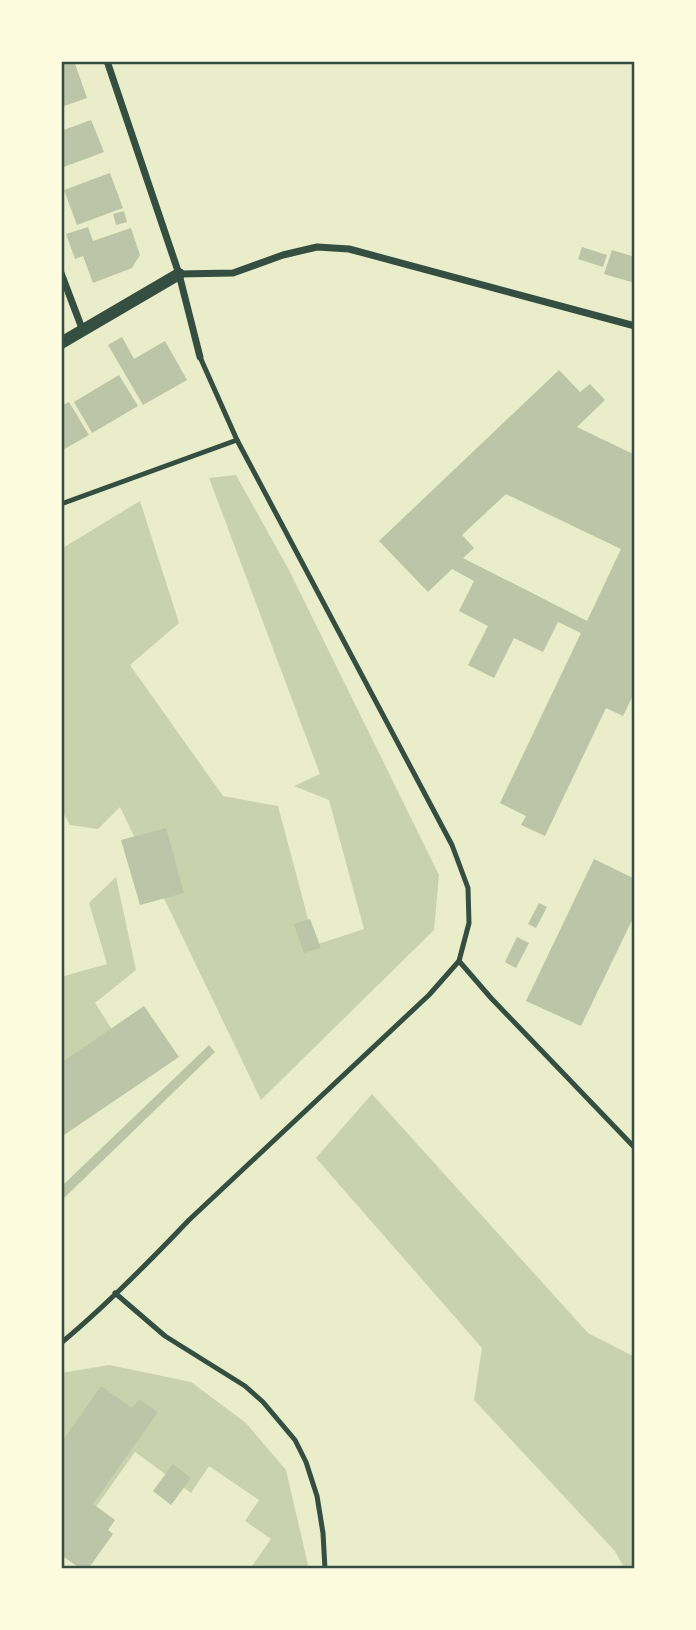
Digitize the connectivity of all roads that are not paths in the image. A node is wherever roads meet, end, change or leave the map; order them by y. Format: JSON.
{"nodes":[{"id":1,"x":107,"y":61,"type":"edge"},
{"id":2,"x":61,"y":273,"type":"edge"},
{"id":3,"x":179,"y":274,"type":"junction"},
{"id":4,"x":635,"y":326,"type":"edge"},
{"id":5,"x":83,"y":331,"type":"junction"},
{"id":6,"x":61,"y":343,"type":"edge"},
{"id":7,"x":200,"y":357,"type":"joint"},
{"id":8,"x":237,"y":440,"type":"junction"},
{"id":9,"x":61,"y":503,"type":"edge"},
{"id":10,"x":459,"y":961,"type":"junction"},
{"id":11,"x":635,"y":1148,"type":"edge"},
{"id":12,"x":115,"y":1293,"type":"junction"},
{"id":13,"x":61,"y":1343,"type":"edge"},
{"id":14,"x":324,"y":1569,"type":"edge"}],
"edges":[{"from":1,"to":3,"type":"street"},
{"from":2,"to":5,"type":"street"},
{"from":3,"to":4,"type":"street"},
{"from":3,"to":5,"type":"street"},
{"from":3,"to":7,"type":"street"},
{"from":5,"to":6,"type":"street"},
{"from":7,"to":8,"type":"lane"},
{"from":8,"to":9,"type":"lane"},
{"from":8,"to":10,"type":"lane"},
{"from":10,"to":11,"type":"lane"},
{"from":10,"to":12,"type":"lane"},
{"from":12,"to":13,"type":"lane"},
{"from":12,"to":14,"type":"lane"}]}
